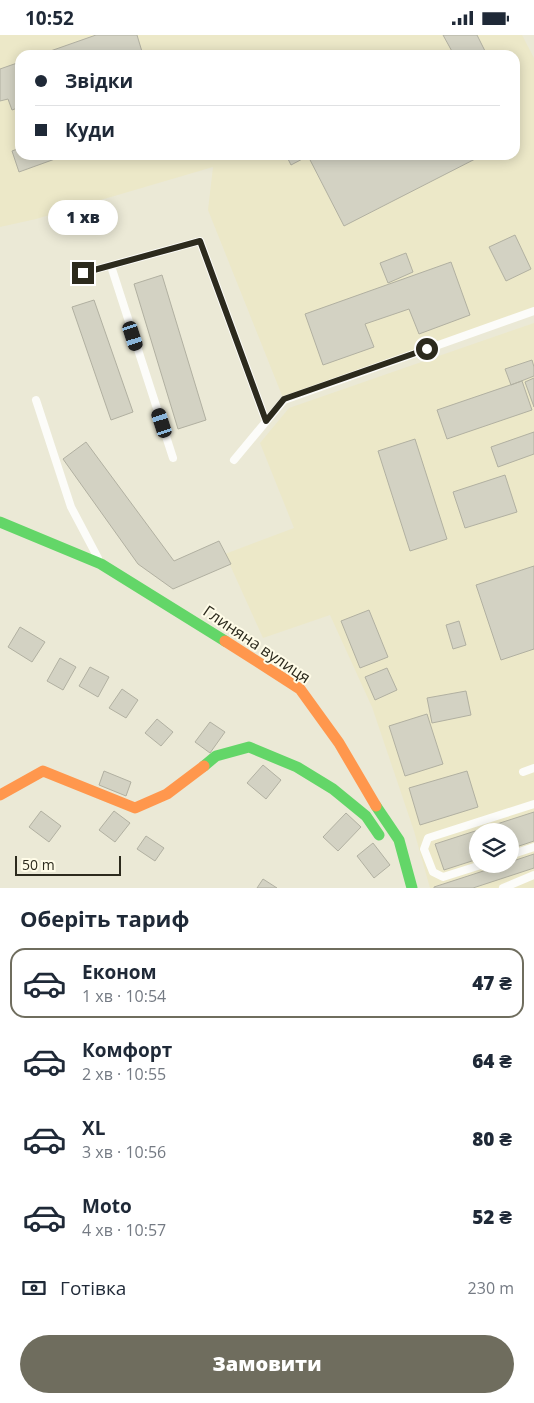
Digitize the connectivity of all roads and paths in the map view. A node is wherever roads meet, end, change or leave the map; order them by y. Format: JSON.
{"nodes":[{"id":1,"x":110,"y":266,"type":"junction"},
{"id":2,"x":83,"y":273,"type":"dead end"},
{"id":3,"x":534,"y":311,"type":"edge"},
{"id":4,"x":36,"y":400,"type":"dead end"},
{"id":5,"x":266,"y":421,"type":"junction"},
{"id":6,"x":173,"y":458,"type":"dead end"},
{"id":7,"x":234,"y":460,"type":"dead end"},
{"id":8,"x":0,"y":522,"type":"edge"},
{"id":9,"x":101,"y":564,"type":"junction"},
{"id":10,"x":534,"y":768,"type":"edge"},
{"id":11,"x":523,"y":772,"type":"dead end"},
{"id":12,"x":0,"y":795,"type":"edge"},
{"id":13,"x":534,"y":804,"type":"edge"},
{"id":14,"x":475,"y":823,"type":"edge"},
{"id":15,"x":469,"y":825,"type":"edge"},
{"id":16,"x":534,"y":847,"type":"edge"},
{"id":17,"x":519,"y":852,"type":"edge"},
{"id":18,"x":469,"y":869,"type":"edge"},
{"id":19,"x":534,"y":875,"type":"edge"},
{"id":20,"x":411,"y":884,"type":"edge"},
{"id":21,"x":503,"y":888,"type":"edge"}],
"edges":[{"from":1,"to":2,"type":"lane"},
{"from":1,"to":5,"type":"lane"},
{"from":1,"to":6,"type":"lane"},
{"from":3,"to":5,"type":"lane"},
{"from":4,"to":9,"type":"lane"},
{"from":5,"to":7,"type":"lane"},
{"from":8,"to":9,"type":"street","name":"Глиняна вулиця"},
{"from":9,"to":20,"type":"street","name":"Глиняна вулиця"},
{"from":10,"to":11,"type":"lane"},
{"from":12,"to":20,"type":"street","name":"Глиняна вулиця"},
{"from":13,"to":14,"type":"lane"},
{"from":15,"to":18,"type":"lane"},
{"from":16,"to":17,"type":"lane"},
{"from":19,"to":21,"type":"lane"}]}
